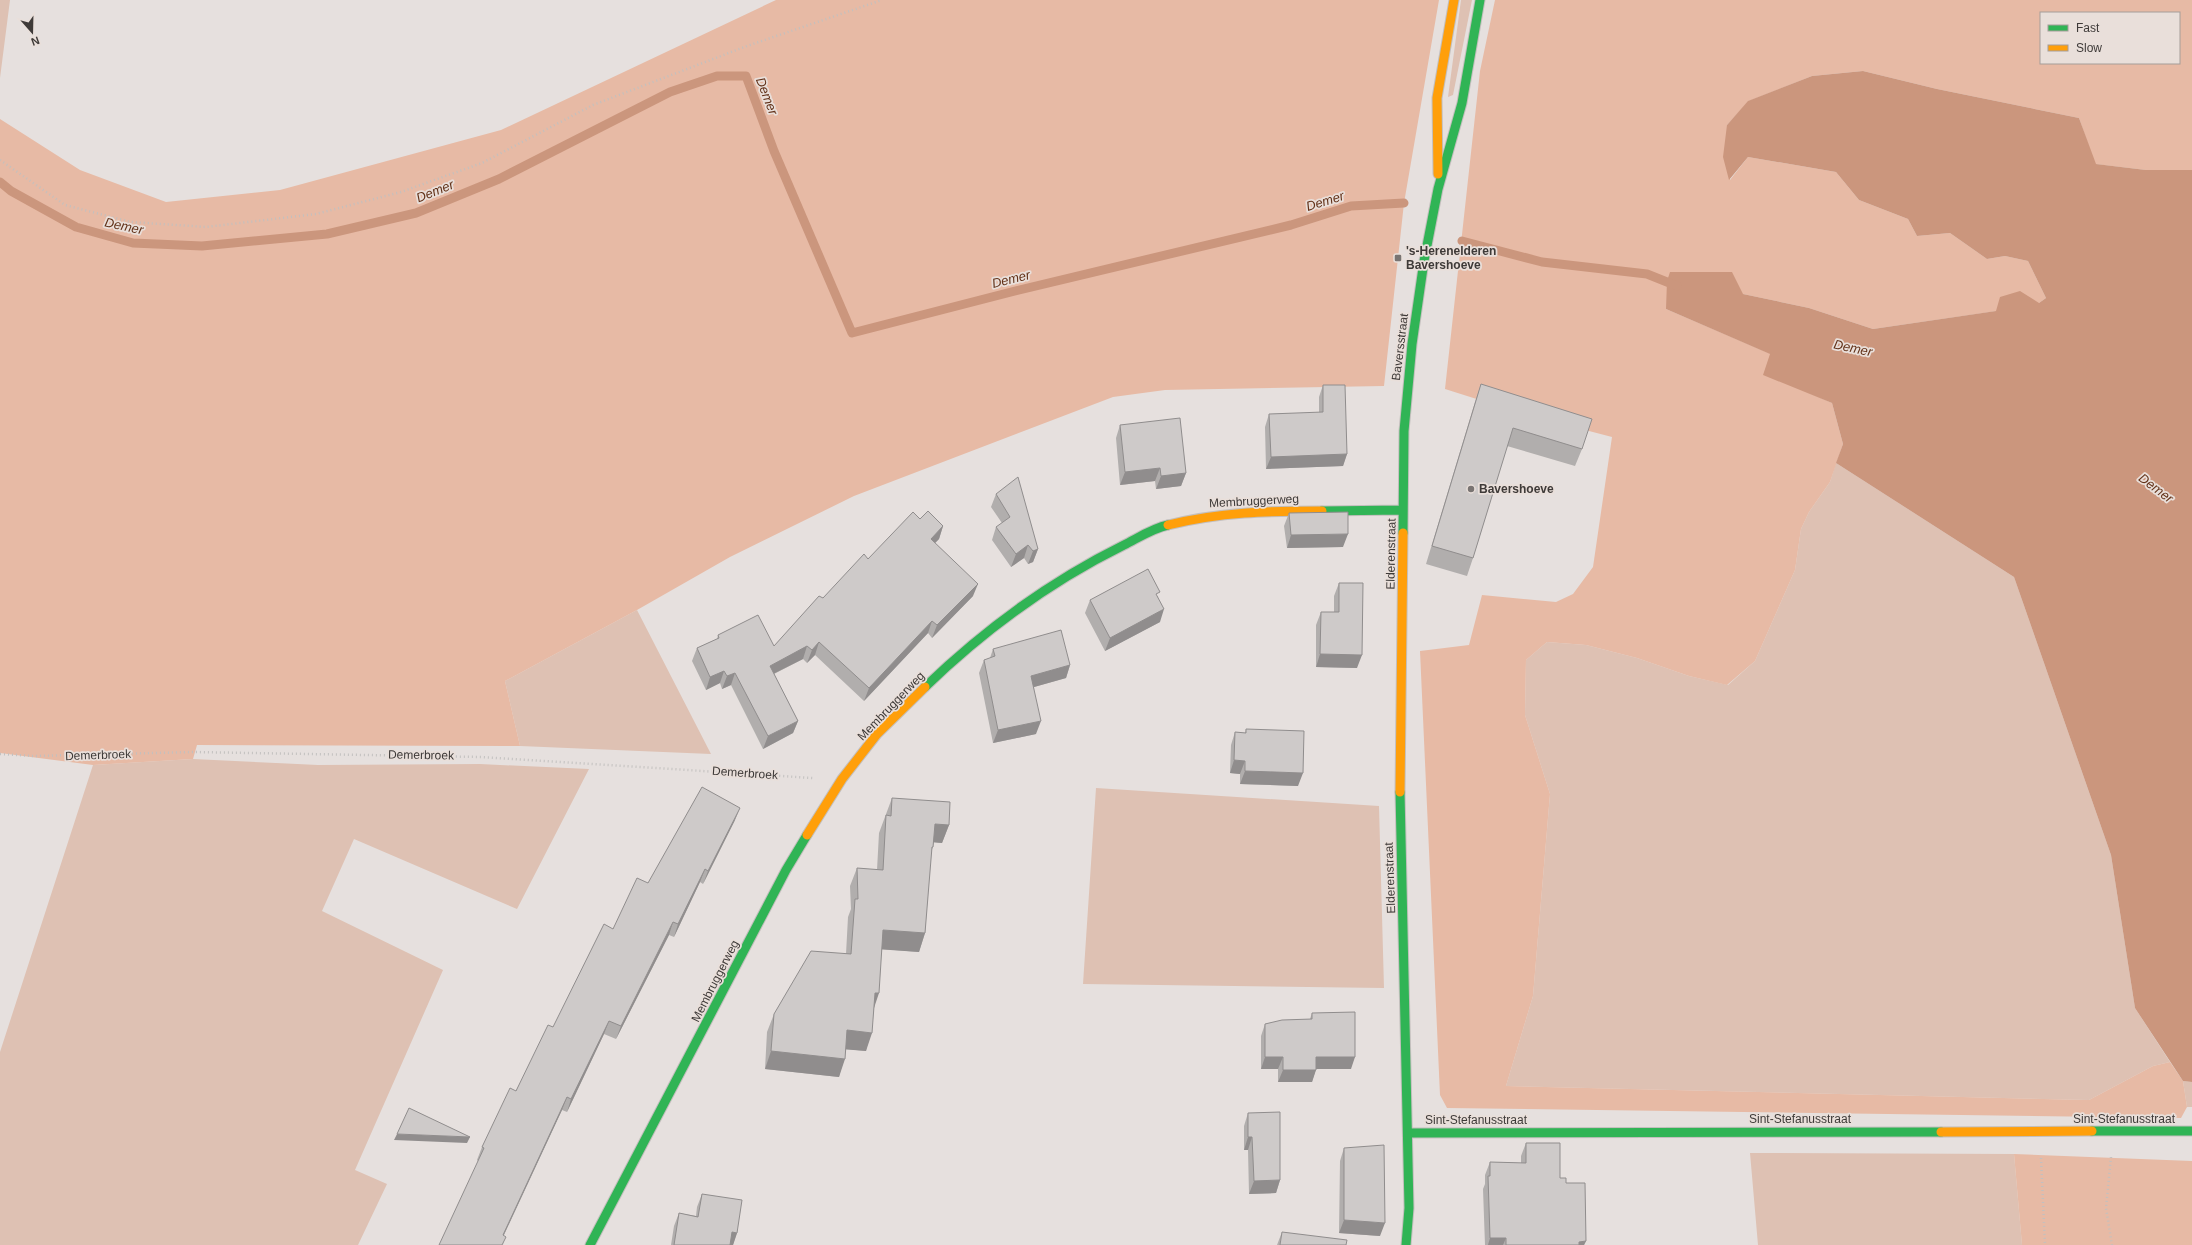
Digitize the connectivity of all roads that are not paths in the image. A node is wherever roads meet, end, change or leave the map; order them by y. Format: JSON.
{"nodes":[{"id":1,"x":1454,"y":0,"type":"edge"},
{"id":2,"x":1480,"y":0,"type":"edge"},
{"id":3,"x":1438,"y":189,"type":"junction"},
{"id":4,"x":1403,"y":510,"type":"junction"},
{"id":5,"x":2192,"y":1132,"type":"edge"},
{"id":6,"x":1408,"y":1133,"type":"junction"},
{"id":7,"x":590,"y":1245,"type":"edge"},
{"id":8,"x":1406,"y":1245,"type":"edge"}],
"edges":[{"from":1,"to":3,"type":"street","name":"Baversstraat"},
{"from":2,"to":3,"type":"street","name":"Baversstraat"},
{"from":3,"to":4,"type":"street","name":"Baversstraat"},
{"from":4,"to":6,"type":"street","name":"Elderenstraat"},
{"from":4,"to":7,"type":"street","name":"Membruggerweg"},
{"from":5,"to":6,"type":"street","name":"Sint-Stefanusstraat"},
{"from":6,"to":8,"type":"street","name":"Elderenstraat"}]}
